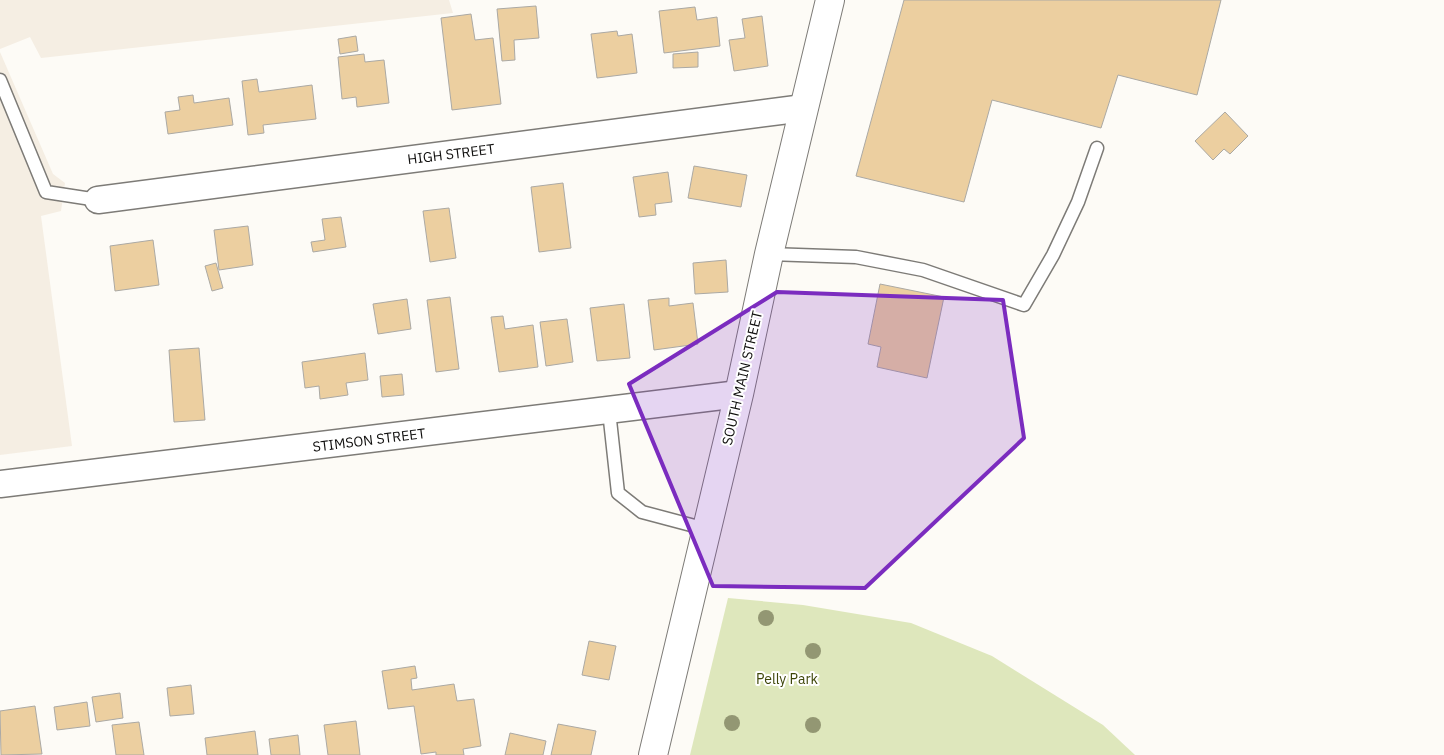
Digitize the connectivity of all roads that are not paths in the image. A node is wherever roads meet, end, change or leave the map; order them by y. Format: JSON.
{"nodes":[{"id":1,"x":830,"y":0,"type":"edge"},
{"id":2,"x":0,"y":80,"type":"edge"},
{"id":3,"x":804,"y":108,"type":"junction"},
{"id":4,"x":1097,"y":148,"type":"dead end"},
{"id":5,"x":98,"y":200,"type":"joint"},
{"id":6,"x":769,"y":254,"type":"junction"},
{"id":7,"x":739,"y":394,"type":"junction"},
{"id":8,"x":609,"y":411,"type":"junction"},
{"id":9,"x":0,"y":484,"type":"edge"},
{"id":10,"x":706,"y":529,"type":"junction"},
{"id":11,"x":652,"y":755,"type":"edge"}],
"edges":[{"from":1,"to":3,"type":"main road","name":"SOUTH MAIN STREET"},
{"from":2,"to":5,"type":"lane"},
{"from":3,"to":5,"type":"street","name":"HIGH STREET"},
{"from":3,"to":6,"type":"main road","name":"SOUTH MAIN STREET"},
{"from":4,"to":6,"type":"lane"},
{"from":6,"to":7,"type":"main road","name":"SOUTH MAIN STREET"},
{"from":7,"to":8,"type":"street","name":"STIMSON STREET"},
{"from":7,"to":10,"type":"main road","name":"SOUTH MAIN STREET"},
{"from":8,"to":9,"type":"street","name":"STIMSON STREET"},
{"from":8,"to":10,"type":"lane"},
{"from":10,"to":11,"type":"main road","name":"SOUTH MAIN STREET"}]}
